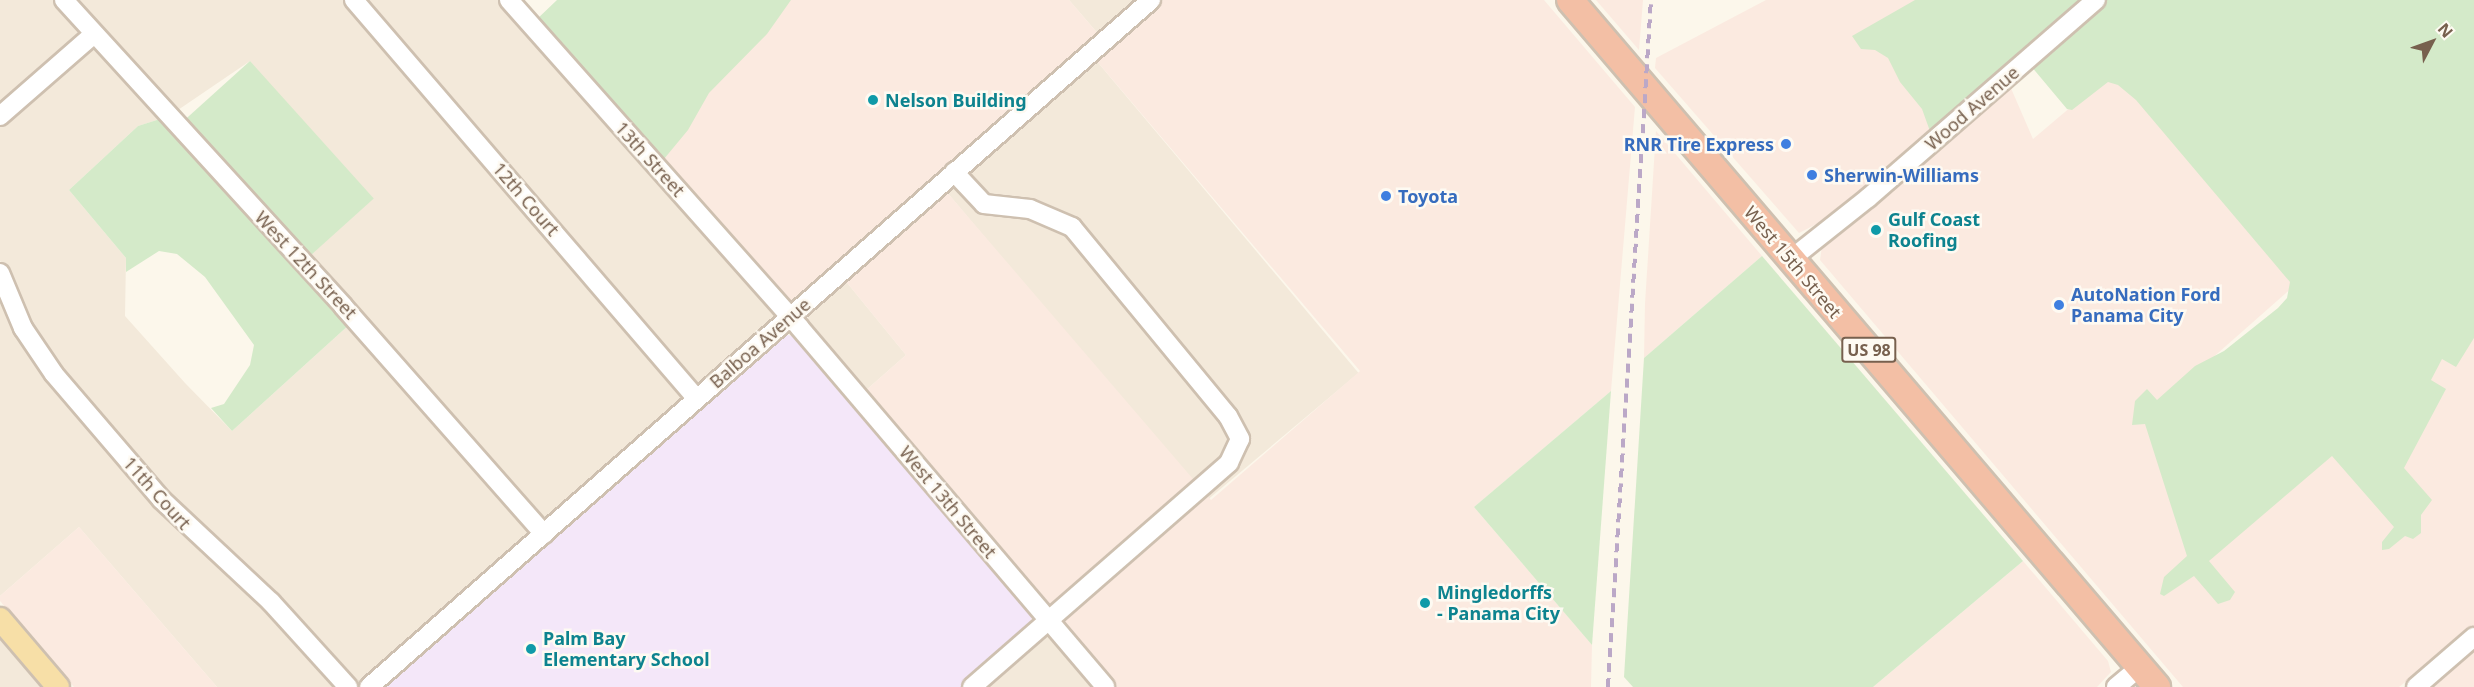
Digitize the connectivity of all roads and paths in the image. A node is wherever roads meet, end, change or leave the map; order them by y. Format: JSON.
{"nodes":[{"id":1,"x":64,"y":0,"type":"edge"},
{"id":2,"x":354,"y":0,"type":"edge"},
{"id":3,"x":509,"y":0,"type":"edge"},
{"id":4,"x":1151,"y":0,"type":"edge"},
{"id":5,"x":1570,"y":0,"type":"edge"},
{"id":6,"x":2096,"y":0,"type":"edge"},
{"id":7,"x":93,"y":35,"type":"junction"},
{"id":8,"x":0,"y":116,"type":"edge"},
{"id":9,"x":954,"y":172,"type":"junction"},
{"id":10,"x":1791,"y":259,"type":"junction"},
{"id":11,"x":0,"y":273,"type":"edge"},
{"id":12,"x":790,"y":317,"type":"junction"},
{"id":13,"x":697,"y":399,"type":"junction"},
{"id":14,"x":544,"y":534,"type":"junction"},
{"id":15,"x":0,"y":619,"type":"edge"},
{"id":16,"x":1048,"y":620,"type":"junction"},
{"id":17,"x":2474,"y":638,"type":"edge"},
{"id":18,"x":2139,"y":667,"type":"junction"},
{"id":19,"x":58,"y":687,"type":"edge"},
{"id":20,"x":348,"y":687,"type":"edge"},
{"id":21,"x":369,"y":687,"type":"edge"},
{"id":22,"x":972,"y":687,"type":"edge"},
{"id":23,"x":1105,"y":687,"type":"edge"},
{"id":24,"x":2116,"y":687,"type":"edge"},
{"id":25,"x":2157,"y":687,"type":"edge"},
{"id":26,"x":2416,"y":687,"type":"edge"}],
"edges":[{"from":1,"to":7,"type":"street","name":"West 12th Street"},
{"from":2,"to":13,"type":"street","name":"12th Court"},
{"from":3,"to":12,"type":"street","name":"13th Street"},
{"from":4,"to":9,"type":"street","name":"Balboa Avenue"},
{"from":5,"to":10,"type":"highway","name":"West 15th Street","number":"US 98"},
{"from":6,"to":10,"type":"street","name":"Wood Avenue"},
{"from":7,"to":8,"type":"street"},
{"from":7,"to":14,"type":"street","name":"West 12th Street"},
{"from":9,"to":12,"type":"street","name":"Balboa Avenue"},
{"from":9,"to":16,"type":"street"},
{"from":10,"to":18,"type":"highway","name":"West 15th Street","number":"US 98"},
{"from":11,"to":20,"type":"street","name":"11th Court"},
{"from":12,"to":13,"type":"street","name":"Balboa Avenue"},
{"from":12,"to":16,"type":"street","name":"West 13th Street"},
{"from":13,"to":14,"type":"street","name":"Balboa Avenue"},
{"from":14,"to":21,"type":"street","name":"Balboa Avenue"},
{"from":15,"to":19,"type":"main road"},
{"from":16,"to":22,"type":"street"},
{"from":16,"to":23,"type":"street","name":"West 13th Street"},
{"from":17,"to":26,"type":"street"},
{"from":18,"to":24,"type":"street"},
{"from":18,"to":25,"type":"highway","name":"West 15th Street","number":"US 98"}]}
